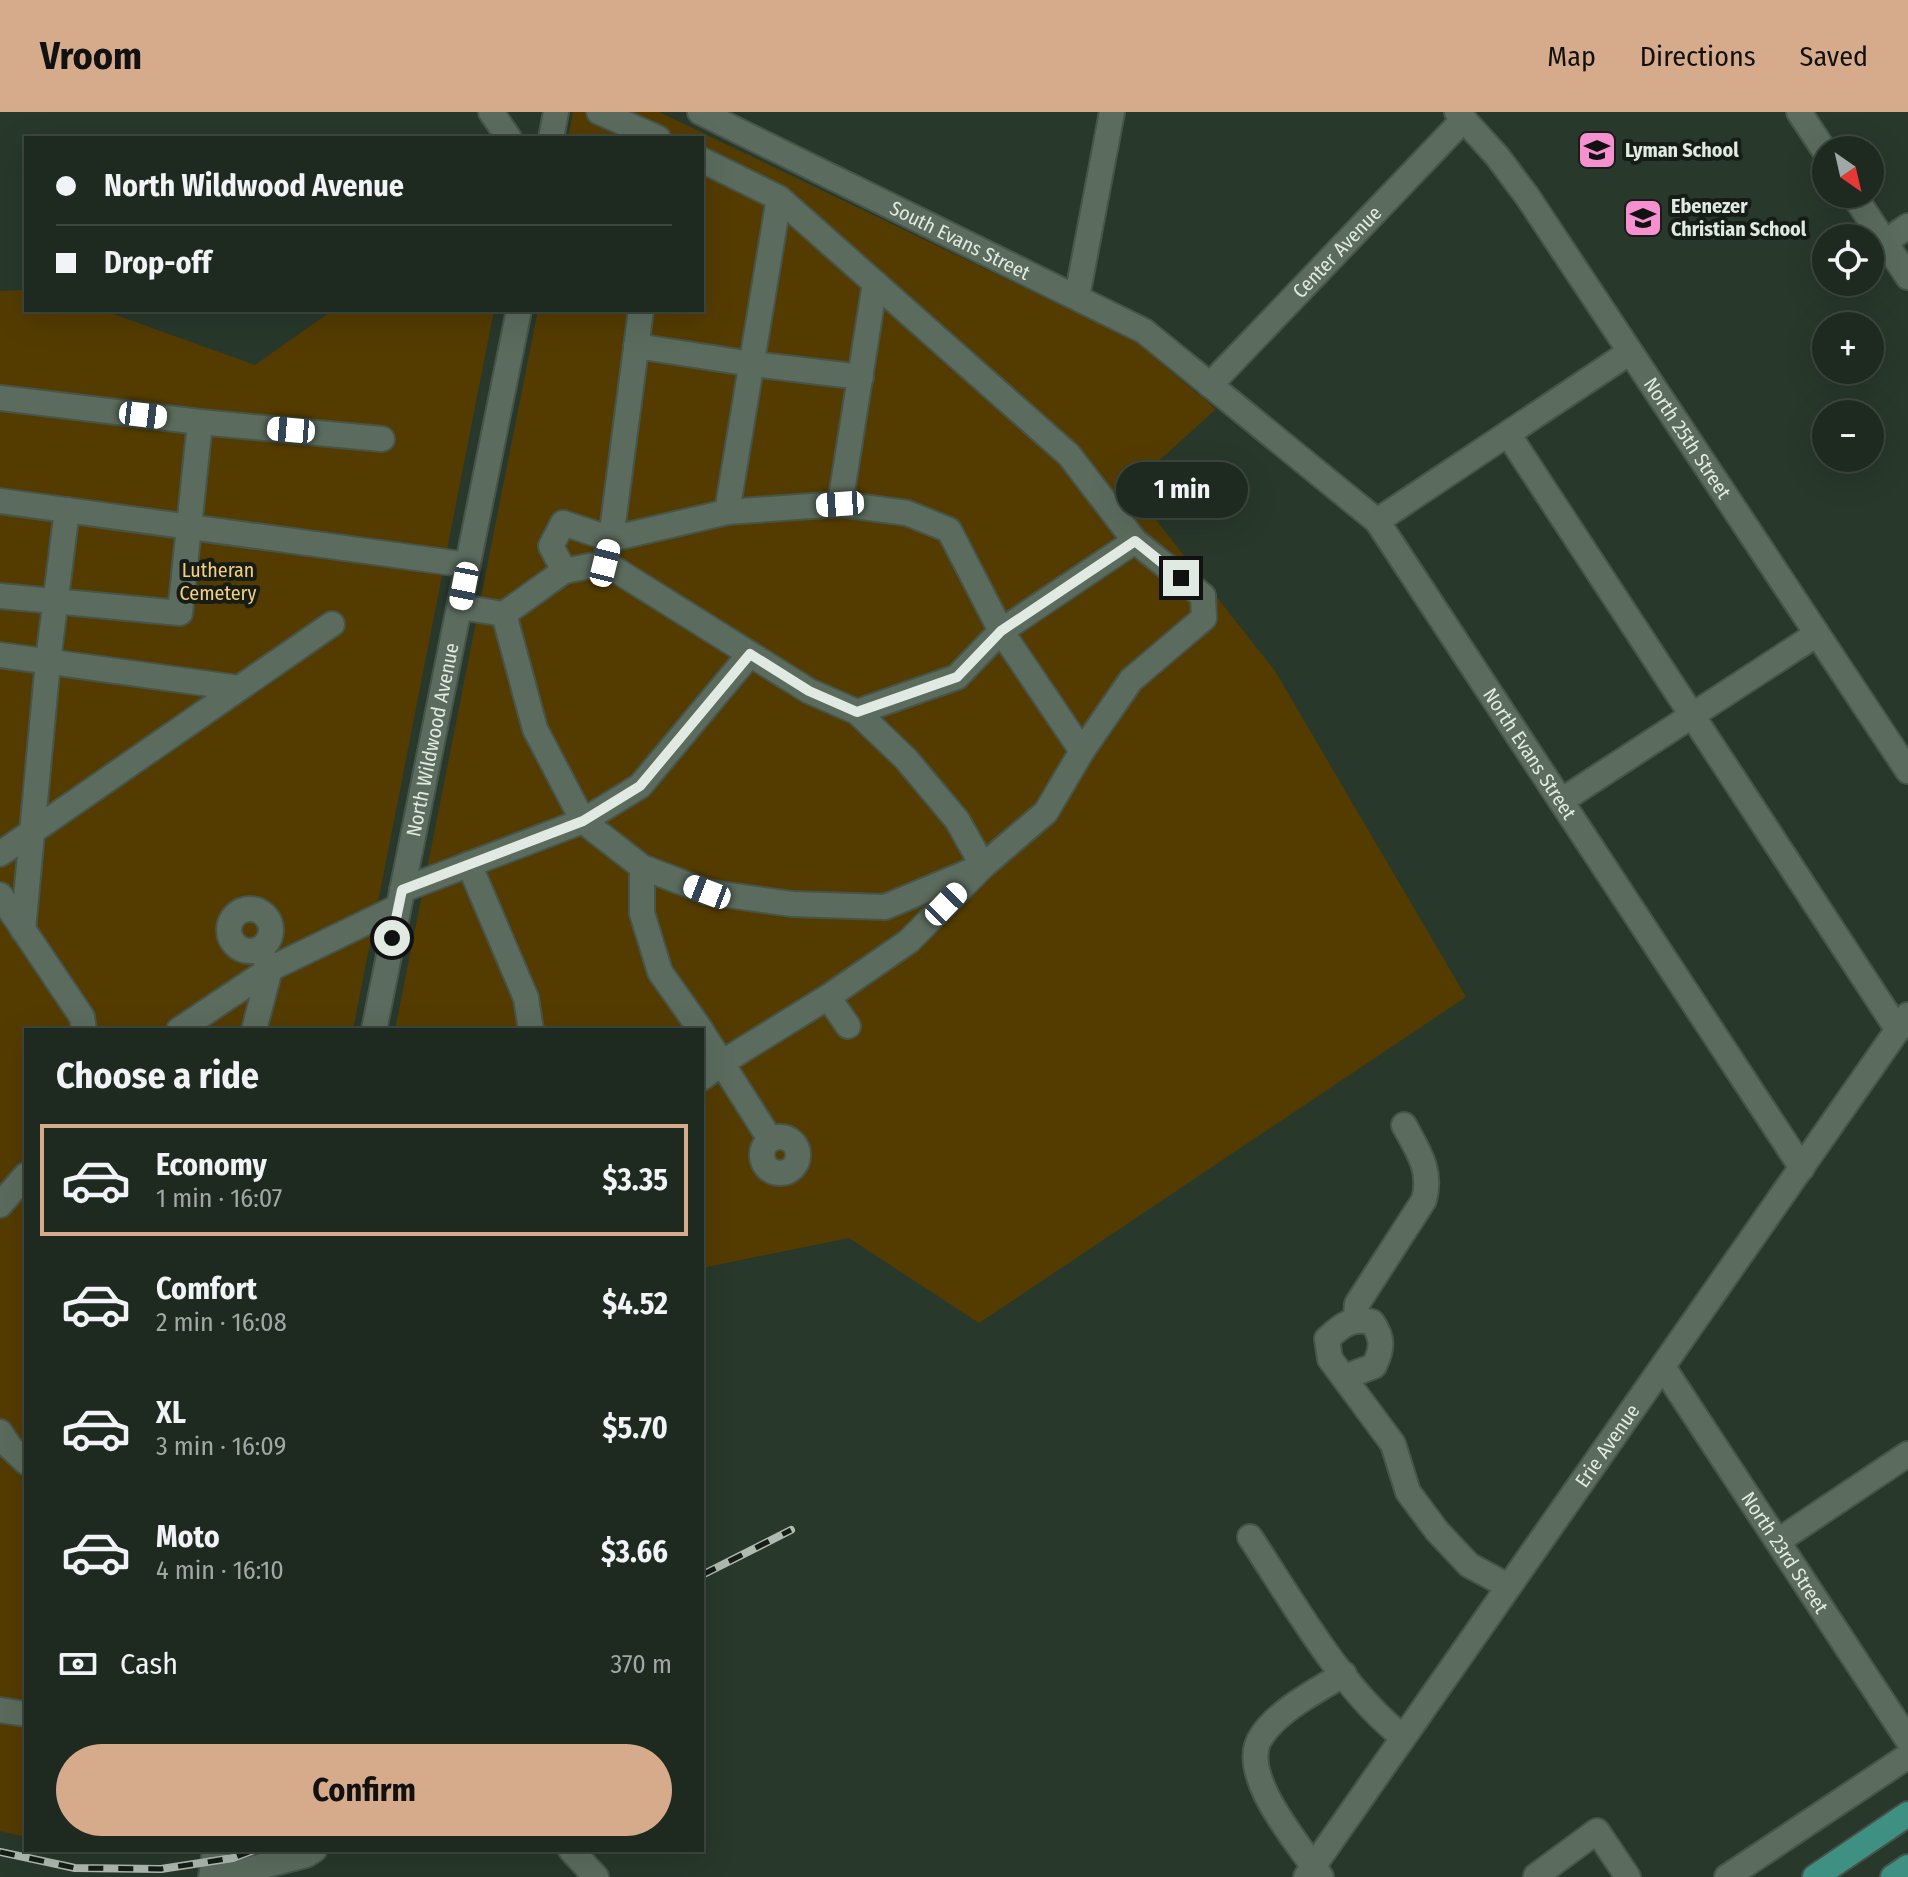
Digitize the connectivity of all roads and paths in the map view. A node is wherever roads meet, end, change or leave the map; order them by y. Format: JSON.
{"nodes":[{"id":1,"x":491,"y":112,"type":"edge"},
{"id":2,"x":556,"y":112,"type":"edge"},
{"id":3,"x":599,"y":112,"type":"edge"},
{"id":4,"x":700,"y":112,"type":"edge"},
{"id":5,"x":1112,"y":112,"type":"edge"},
{"id":6,"x":1799,"y":112,"type":"edge"},
{"id":7,"x":1460,"y":116,"type":"edge"},
{"id":8,"x":508,"y":136,"type":"edge"},
{"id":9,"x":551,"y":136,"type":"edge"},
{"id":10,"x":653,"y":136,"type":"edge"},
{"id":11,"x":1815,"y":136,"type":"edge"},
{"id":12,"x":704,"y":161,"type":"edge"},
{"id":13,"x":779,"y":198,"type":"junction"},
{"id":14,"x":1862,"y":208,"type":"edge"},
{"id":15,"x":1908,"y":226,"type":"edge"},
{"id":16,"x":1885,"y":242,"type":"junction"},
{"id":17,"x":1908,"y":277,"type":"edge"},
{"id":18,"x":875,"y":283,"type":"junction"},
{"id":19,"x":1077,"y":297,"type":"junction"},
{"id":20,"x":519,"y":312,"type":"edge"},
{"id":21,"x":641,"y":312,"type":"edge"},
{"id":22,"x":636,"y":346,"type":"junction"},
{"id":23,"x":1630,"y":352,"type":"junction"},
{"id":24,"x":752,"y":364,"type":"junction"},
{"id":25,"x":861,"y":377,"type":"junction"},
{"id":26,"x":1210,"y":385,"type":"junction"},
{"id":27,"x":0,"y":398,"type":"edge"},
{"id":28,"x":200,"y":422,"type":"junction"},
{"id":29,"x":1508,"y":434,"type":"junction"},
{"id":30,"x":382,"y":439,"type":"dead end"},
{"id":31,"x":0,"y":501,"type":"edge"},
{"id":32,"x":840,"y":504,"type":"junction"},
{"id":33,"x":67,"y":510,"type":"junction"},
{"id":34,"x":727,"y":512,"type":"junction"},
{"id":35,"x":1377,"y":521,"type":"junction"},
{"id":36,"x":189,"y":527,"type":"junction"},
{"id":37,"x":611,"y":539,"type":"junction"},
{"id":38,"x":1135,"y":541,"type":"junction"},
{"id":39,"x":605,"y":563,"type":"junction"},
{"id":40,"x":468,"y":565,"type":"junction"},
{"id":41,"x":564,"y":571,"type":"junction"},
{"id":42,"x":0,"y":596,"type":"edge"},
{"id":43,"x":56,"y":601,"type":"junction"},
{"id":44,"x":460,"y":607,"type":"junction"},
{"id":45,"x":504,"y":614,"type":"junction"},
{"id":46,"x":332,"y":624,"type":"dead end"},
{"id":47,"x":1001,"y":631,"type":"junction"},
{"id":48,"x":1817,"y":634,"type":"junction"},
{"id":49,"x":750,"y":654,"type":"junction"},
{"id":50,"x":0,"y":655,"type":"edge"},
{"id":51,"x":48,"y":661,"type":"junction"},
{"id":52,"x":239,"y":688,"type":"junction"},
{"id":53,"x":857,"y":712,"type":"junction"},
{"id":54,"x":1692,"y":716,"type":"junction"},
{"id":55,"x":1082,"y":751,"type":"junction"},
{"id":56,"x":1908,"y":771,"type":"edge"},
{"id":57,"x":1561,"y":801,"type":"junction"},
{"id":58,"x":583,"y":821,"type":"junction"},
{"id":59,"x":31,"y":833,"type":"junction"},
{"id":60,"x":0,"y":854,"type":"edge"},
{"id":61,"x":469,"y":864,"type":"junction"},
{"id":62,"x":983,"y":866,"type":"junction"},
{"id":63,"x":642,"y":867,"type":"junction"},
{"id":64,"x":0,"y":895,"type":"edge"},
{"id":65,"x":400,"y":899,"type":"junction"},
{"id":66,"x":23,"y":930,"type":"junction"},
{"id":67,"x":264,"y":959,"type":"junction"},
{"id":68,"x":828,"y":997,"type":"junction"},
{"id":69,"x":1903,"y":1022,"type":"edge"},
{"id":70,"x":848,"y":1026,"type":"dead end"},
{"id":71,"x":84,"y":1028,"type":"edge"},
{"id":72,"x":181,"y":1028,"type":"edge"},
{"id":73,"x":254,"y":1028,"type":"edge"},
{"id":74,"x":374,"y":1028,"type":"edge"},
{"id":75,"x":531,"y":1028,"type":"edge"},
{"id":76,"x":699,"y":1028,"type":"edge"},
{"id":77,"x":704,"y":1035,"type":"edge"},
{"id":78,"x":723,"y":1062,"type":"junction"},
{"id":79,"x":704,"y":1076,"type":"edge"},
{"id":80,"x":1404,"y":1125,"type":"dead end"},
{"id":81,"x":770,"y":1139,"type":"dead end"},
{"id":82,"x":1802,"y":1168,"type":"junction"},
{"id":83,"x":24,"y":1177,"type":"edge"},
{"id":84,"x":0,"y":1205,"type":"edge"},
{"id":85,"x":1356,"y":1319,"type":"junction"},
{"id":86,"x":1663,"y":1367,"type":"junction"},
{"id":87,"x":1345,"y":1377,"type":"junction"},
{"id":88,"x":0,"y":1432,"type":"edge"},
{"id":89,"x":1908,"y":1454,"type":"edge"},
{"id":90,"x":24,"y":1460,"type":"edge"},
{"id":91,"x":1250,"y":1537,"type":"dead end"},
{"id":92,"x":1778,"y":1541,"type":"junction"},
{"id":93,"x":1508,"y":1586,"type":"junction"},
{"id":94,"x":1344,"y":1674,"type":"junction"},
{"id":95,"x":0,"y":1710,"type":"edge"},
{"id":96,"x":24,"y":1714,"type":"edge"},
{"id":97,"x":1403,"y":1737,"type":"junction"},
{"id":98,"x":1908,"y":1740,"type":"edge"},
{"id":99,"x":1908,"y":1756,"type":"edge"},
{"id":100,"x":1908,"y":1814,"type":"edge"},
{"id":101,"x":215,"y":1852,"type":"edge"},
{"id":102,"x":311,"y":1852,"type":"edge"},
{"id":103,"x":573,"y":1852,"type":"edge"},
{"id":104,"x":1908,"y":1867,"type":"edge"},
{"id":105,"x":1314,"y":1873,"type":"edge"},
{"id":106,"x":1536,"y":1876,"type":"edge"},
{"id":107,"x":211,"y":1877,"type":"edge"},
{"id":108,"x":219,"y":1877,"type":"edge"},
{"id":109,"x":596,"y":1877,"type":"edge"},
{"id":110,"x":1628,"y":1877,"type":"edge"},
{"id":111,"x":1727,"y":1877,"type":"edge"},
{"id":112,"x":1815,"y":1877,"type":"edge"},
{"id":113,"x":1893,"y":1877,"type":"edge"}],
"edges":[{"from":1,"to":8,"type":"street"},
{"from":2,"to":9,"type":"street"},
{"from":3,"to":10,"type":"street"},
{"from":4,"to":19,"type":"street","name":"South Evans Street"},
{"from":5,"to":19,"type":"street"},
{"from":6,"to":11,"type":"street"},
{"from":7,"to":23,"type":"street","name":"North 25th Street"},
{"from":7,"to":26,"type":"street","name":"Center Avenue"},
{"from":12,"to":13,"type":"street"},
{"from":13,"to":18,"type":"street"},
{"from":13,"to":24,"type":"street"},
{"from":14,"to":16,"type":"street"},
{"from":15,"to":16,"type":"street"},
{"from":16,"to":17,"type":"street"},
{"from":18,"to":25,"type":"street"},
{"from":18,"to":38,"type":"street"},
{"from":19,"to":26,"type":"street","name":"South Evans Street"},
{"from":20,"to":40,"type":"street","name":"North Wildwood Avenue"},
{"from":21,"to":22,"type":"street"},
{"from":22,"to":24,"type":"street"},
{"from":22,"to":37,"type":"street"},
{"from":23,"to":29,"type":"street"},
{"from":23,"to":48,"type":"street","name":"North 25th Street"},
{"from":24,"to":25,"type":"street"},
{"from":24,"to":34,"type":"street"},
{"from":25,"to":32,"type":"street"},
{"from":26,"to":35,"type":"street","name":"North Evans Street"},
{"from":27,"to":28,"type":"street"},
{"from":28,"to":30,"type":"street"},
{"from":28,"to":36,"type":"street"},
{"from":29,"to":35,"type":"street"},
{"from":29,"to":54,"type":"street"},
{"from":31,"to":33,"type":"street"},
{"from":32,"to":34,"type":"street"},
{"from":32,"to":47,"type":"street"},
{"from":33,"to":36,"type":"street"},
{"from":33,"to":43,"type":"street"},
{"from":34,"to":37,"type":"street"},
{"from":35,"to":57,"type":"street","name":"North Evans Street"},
{"from":36,"to":40,"type":"street"},
{"from":36,"to":43,"type":"street"},
{"from":37,"to":39,"type":"street"},
{"from":37,"to":41,"type":"street"},
{"from":38,"to":47,"type":"street"},
{"from":38,"to":55,"type":"street"},
{"from":39,"to":41,"type":"street"},
{"from":39,"to":49,"type":"street"},
{"from":40,"to":44,"type":"street","name":"North Wildwood Avenue"},
{"from":41,"to":45,"type":"street"},
{"from":42,"to":43,"type":"street"},
{"from":43,"to":51,"type":"street"},
{"from":44,"to":45,"type":"street"},
{"from":44,"to":65,"type":"street","name":"North Wildwood Avenue"},
{"from":45,"to":58,"type":"street"},
{"from":46,"to":52,"type":"street"},
{"from":47,"to":53,"type":"street"},
{"from":47,"to":55,"type":"street"},
{"from":48,"to":54,"type":"street"},
{"from":48,"to":56,"type":"street","name":"North 25th Street"},
{"from":49,"to":53,"type":"street"},
{"from":49,"to":58,"type":"street"},
{"from":50,"to":51,"type":"street"},
{"from":51,"to":52,"type":"street"},
{"from":51,"to":59,"type":"street"},
{"from":52,"to":59,"type":"street"},
{"from":53,"to":62,"type":"street"},
{"from":54,"to":57,"type":"street"},
{"from":54,"to":69,"type":"street"},
{"from":55,"to":62,"type":"street"},
{"from":57,"to":82,"type":"street","name":"North Evans Street"},
{"from":58,"to":61,"type":"street"},
{"from":58,"to":63,"type":"street"},
{"from":59,"to":60,"type":"street"},
{"from":59,"to":66,"type":"street"},
{"from":61,"to":65,"type":"street"},
{"from":61,"to":75,"type":"street"},
{"from":62,"to":63,"type":"street"},
{"from":62,"to":68,"type":"street"},
{"from":63,"to":76,"type":"street"},
{"from":64,"to":66,"type":"street"},
{"from":65,"to":67,"type":"street"},
{"from":65,"to":74,"type":"street","name":"North Wildwood Avenue"},
{"from":66,"to":71,"type":"street"},
{"from":67,"to":72,"type":"street"},
{"from":67,"to":73,"type":"street"},
{"from":68,"to":70,"type":"street"},
{"from":68,"to":78,"type":"street"},
{"from":69,"to":82,"type":"street","name":"Erie Avenue"},
{"from":77,"to":78,"type":"street"},
{"from":78,"to":79,"type":"street"},
{"from":78,"to":81,"type":"street"},
{"from":80,"to":85,"type":"street"},
{"from":82,"to":86,"type":"street","name":"Erie Avenue"},
{"from":83,"to":84,"type":"street"},
{"from":85,"to":87,"type":"street"},
{"from":85,"to":87,"type":"street"},
{"from":86,"to":92,"type":"street","name":"North 23rd Street"},
{"from":86,"to":93,"type":"street","name":"Erie Avenue"},
{"from":87,"to":93,"type":"street"},
{"from":88,"to":90,"type":"street"},
{"from":89,"to":92,"type":"street"},
{"from":91,"to":94,"type":"street"},
{"from":92,"to":98,"type":"street","name":"North 23rd Street"},
{"from":93,"to":97,"type":"street","name":"Erie Avenue"},
{"from":94,"to":97,"type":"street"},
{"from":94,"to":105,"type":"street"},
{"from":95,"to":96,"type":"street"},
{"from":97,"to":105,"type":"street","name":"Erie Avenue"},
{"from":99,"to":111,"type":"street"},
{"from":100,"to":112,"type":"main road"},
{"from":101,"to":107,"type":"street"},
{"from":102,"to":108,"type":"street"},
{"from":103,"to":109,"type":"street"},
{"from":104,"to":113,"type":"main road"},
{"from":106,"to":110,"type":"street"}]}
